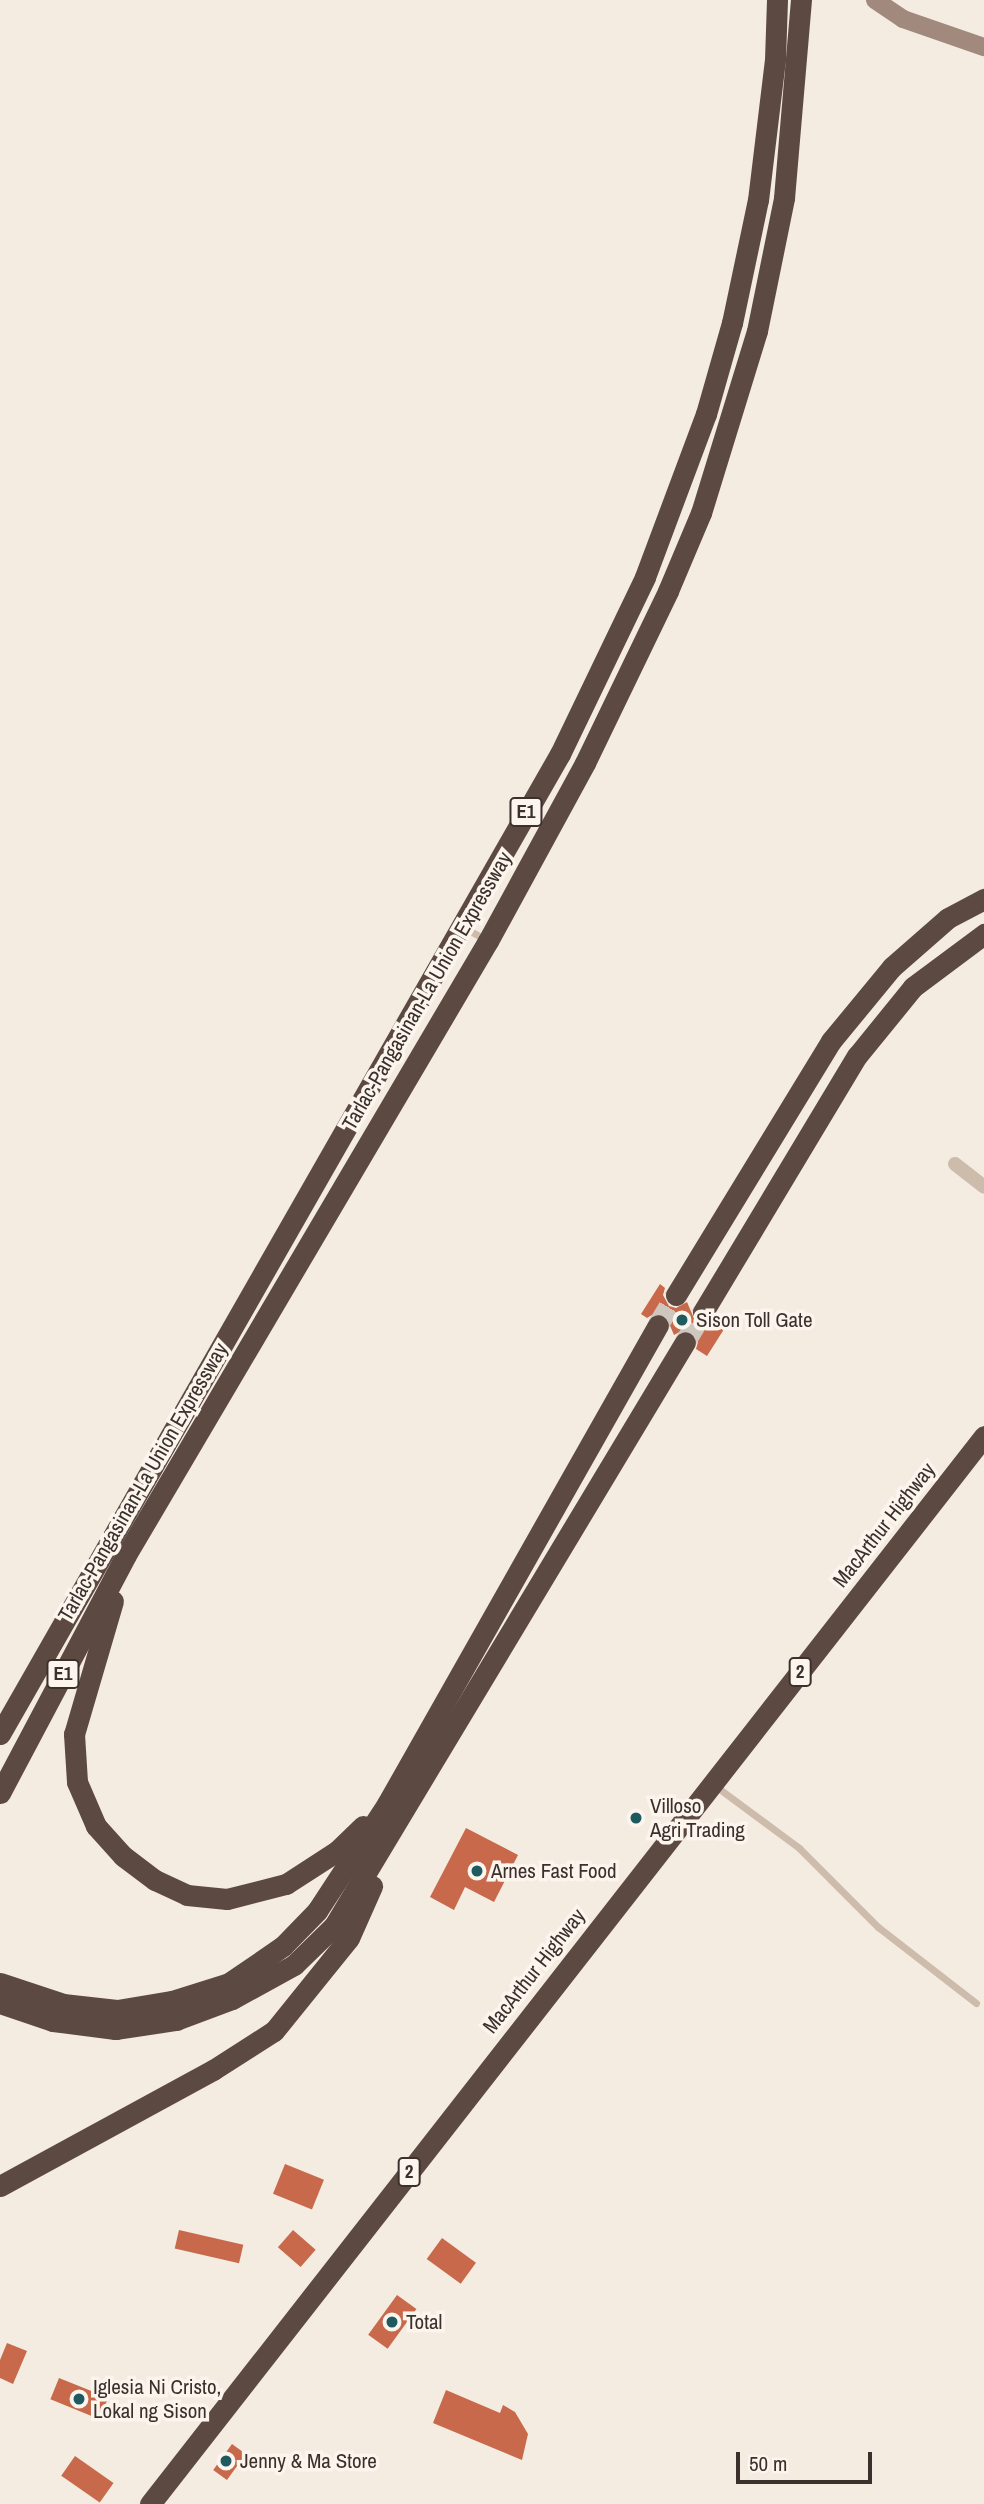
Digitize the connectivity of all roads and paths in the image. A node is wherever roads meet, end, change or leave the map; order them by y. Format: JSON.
{"nodes":[{"id":1,"x":778,"y":0,"type":"edge"},
{"id":2,"x":800,"y":0,"type":"edge"},
{"id":3,"x":875,"y":0,"type":"edge"},
{"id":4,"x":984,"y":47,"type":"edge"},
{"id":5,"x":984,"y":899,"type":"edge"},
{"id":6,"x":460,"y":925,"type":"junction"},
{"id":7,"x":984,"y":934,"type":"edge"},
{"id":8,"x":488,"y":941,"type":"junction"},
{"id":9,"x":955,"y":1164,"type":"dead end"},
{"id":10,"x":984,"y":1187,"type":"edge"},
{"id":11,"x":676,"y":1294,"type":"tunnel mouth"},
{"id":12,"x":703,"y":1312,"type":"tunnel mouth"},
{"id":13,"x":658,"y":1325,"type":"tunnel mouth"},
{"id":14,"x":685,"y":1342,"type":"tunnel mouth"},
{"id":15,"x":984,"y":1436,"type":"edge"},
{"id":16,"x":126,"y":1555,"type":"junction"},
{"id":17,"x":0,"y":1734,"type":"edge"},
{"id":18,"x":713,"y":1784,"type":"junction"},
{"id":19,"x":0,"y":1793,"type":"edge"},
{"id":20,"x":395,"y":1810,"type":"junction"},
{"id":21,"x":0,"y":1983,"type":"edge"},
{"id":22,"x":0,"y":2003,"type":"edge"},
{"id":23,"x":976,"y":2003,"type":"dead end"},
{"id":24,"x":0,"y":2186,"type":"edge"},
{"id":25,"x":150,"y":2504,"type":"edge"}],
"edges":[{"from":1,"to":6,"type":"highway","name":"Tarlac-Pangasinan-La Union Expressway","number":"E1"},
{"from":2,"to":8,"type":"highway","name":"Tarlac-Pangasinan-La Union Expressway","number":"E1"},
{"from":3,"to":4,"type":"street"},
{"from":5,"to":11,"type":"highway"},
{"from":6,"to":8,"type":"lane"},
{"from":6,"to":17,"type":"highway","name":"Tarlac-Pangasinan-La Union Expressway","number":"E1"},
{"from":7,"to":12,"type":"highway"},
{"from":8,"to":16,"type":"highway","name":"Tarlac-Pangasinan-La Union Expressway","number":"E1"},
{"from":9,"to":10,"type":"street"},
{"from":13,"to":20,"type":"highway"},
{"from":14,"to":20,"type":"highway"},
{"from":15,"to":18,"type":"highway","name":"MacArthur Highway","number":"2"},
{"from":16,"to":19,"type":"highway","name":"Tarlac-Pangasinan-La Union Expressway","number":"E1"},
{"from":16,"to":20,"type":"highway"},
{"from":18,"to":23,"type":"lane"},
{"from":18,"to":25,"type":"highway","name":"MacArthur Highway","number":"2"},
{"from":20,"to":21,"type":"highway"},
{"from":20,"to":22,"type":"highway"},
{"from":20,"to":24,"type":"highway"}]}
